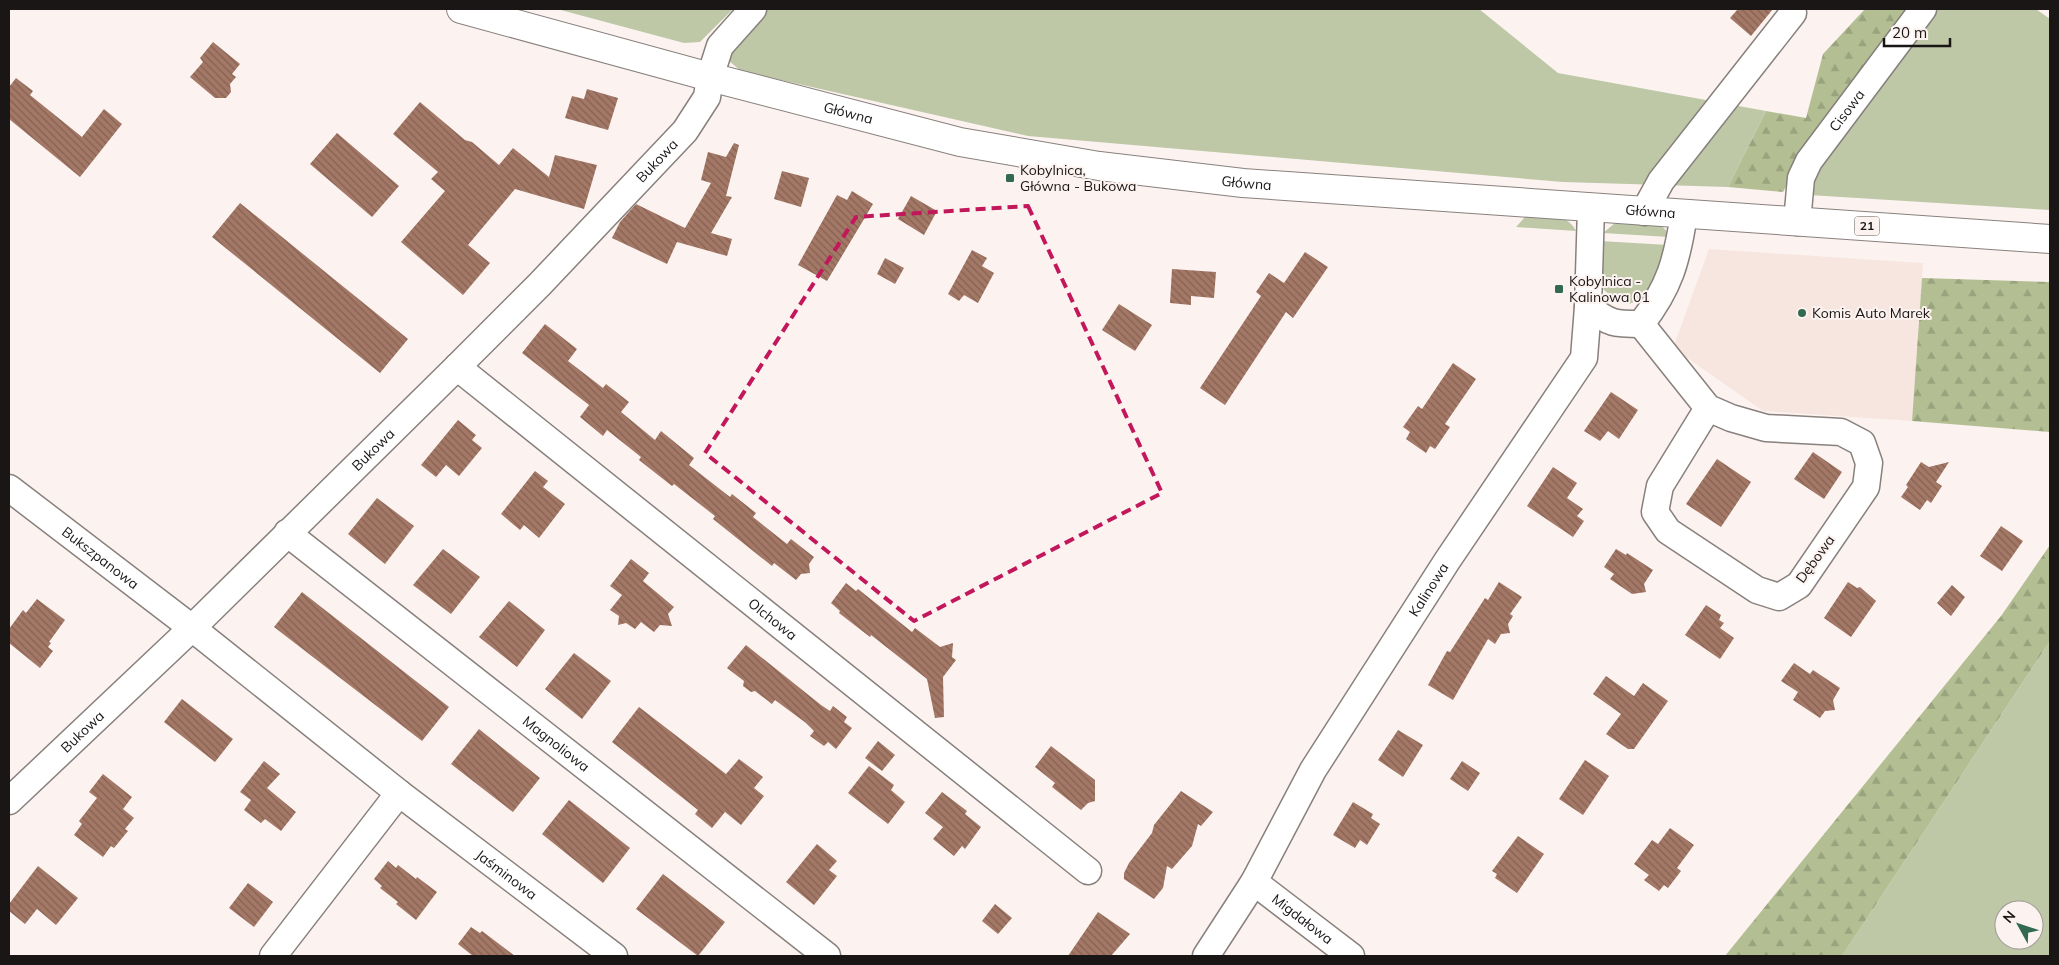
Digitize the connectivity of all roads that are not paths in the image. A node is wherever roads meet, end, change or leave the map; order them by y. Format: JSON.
{"nodes":[{"id":1,"x":461,"y":9,"type":"edge"},
{"id":2,"x":753,"y":9,"type":"edge"},
{"id":3,"x":1923,"y":9,"type":"edge"},
{"id":4,"x":1793,"y":13,"type":"dead end"},
{"id":5,"x":710,"y":77,"type":"junction"},
{"id":6,"x":1591,"y":208,"type":"junction"},
{"id":7,"x":1644,"y":212,"type":"junction"},
{"id":8,"x":1684,"y":214,"type":"junction"},
{"id":9,"x":1797,"y":222,"type":"junction"},
{"id":10,"x":2050,"y":239,"type":"edge"},
{"id":11,"x":1588,"y":307,"type":"junction"},
{"id":12,"x":1641,"y":324,"type":"junction"},
{"id":13,"x":457,"y":367,"type":"junction"},
{"id":14,"x":1708,"y":408,"type":"junction"},
{"id":15,"x":9,"y":488,"type":"edge"},
{"id":16,"x":286,"y":533,"type":"junction"},
{"id":17,"x":192,"y":628,"type":"junction"},
{"id":18,"x":398,"y":793,"type":"junction"},
{"id":19,"x":9,"y":801,"type":"edge"},
{"id":20,"x":1088,"y":871,"type":"dead end"},
{"id":21,"x":1254,"y":882,"type":"junction"},
{"id":22,"x":273,"y":956,"type":"edge"},
{"id":23,"x":614,"y":956,"type":"edge"},
{"id":24,"x":827,"y":956,"type":"edge"},
{"id":25,"x":1206,"y":956,"type":"edge"},
{"id":26,"x":1350,"y":956,"type":"edge"}],
"edges":[{"from":1,"to":5,"type":"main road","name":"Główna","number":"21"},
{"from":2,"to":5,"type":"street","name":"Bukowa"},
{"from":3,"to":9,"type":"street","name":"Cisowa"},
{"from":4,"to":7,"type":"street"},
{"from":5,"to":6,"type":"main road","name":"Główna","number":"21"},
{"from":5,"to":13,"type":"street","name":"Bukowa"},
{"from":6,"to":7,"type":"main road","name":"Główna","number":"21"},
{"from":6,"to":11,"type":"street","name":"Kalinowa"},
{"from":7,"to":8,"type":"main road","name":"Główna","number":"21"},
{"from":8,"to":9,"type":"main road","name":"Główna","number":"21"},
{"from":8,"to":12,"type":"street"},
{"from":9,"to":10,"type":"main road","name":"Główna","number":"21"},
{"from":11,"to":12,"type":"street"},
{"from":11,"to":21,"type":"street","name":"Kalinowa"},
{"from":12,"to":14,"type":"street"},
{"from":13,"to":16,"type":"street","name":"Bukowa"},
{"from":13,"to":20,"type":"street","name":"Olchowa"},
{"from":14,"to":14,"type":"street","name":"Dębowa"},
{"from":15,"to":17,"type":"street","name":"Bukszpanowa"},
{"from":16,"to":17,"type":"street","name":"Bukowa"},
{"from":16,"to":24,"type":"street","name":"Magnoliowa"},
{"from":17,"to":18,"type":"street","name":"Jaśminowa"},
{"from":17,"to":19,"type":"street","name":"Bukowa"},
{"from":18,"to":22,"type":"street"},
{"from":18,"to":23,"type":"street","name":"Jaśminowa"},
{"from":21,"to":25,"type":"street","name":"Kalinowa"},
{"from":21,"to":26,"type":"street","name":"Migdałowa"}]}
